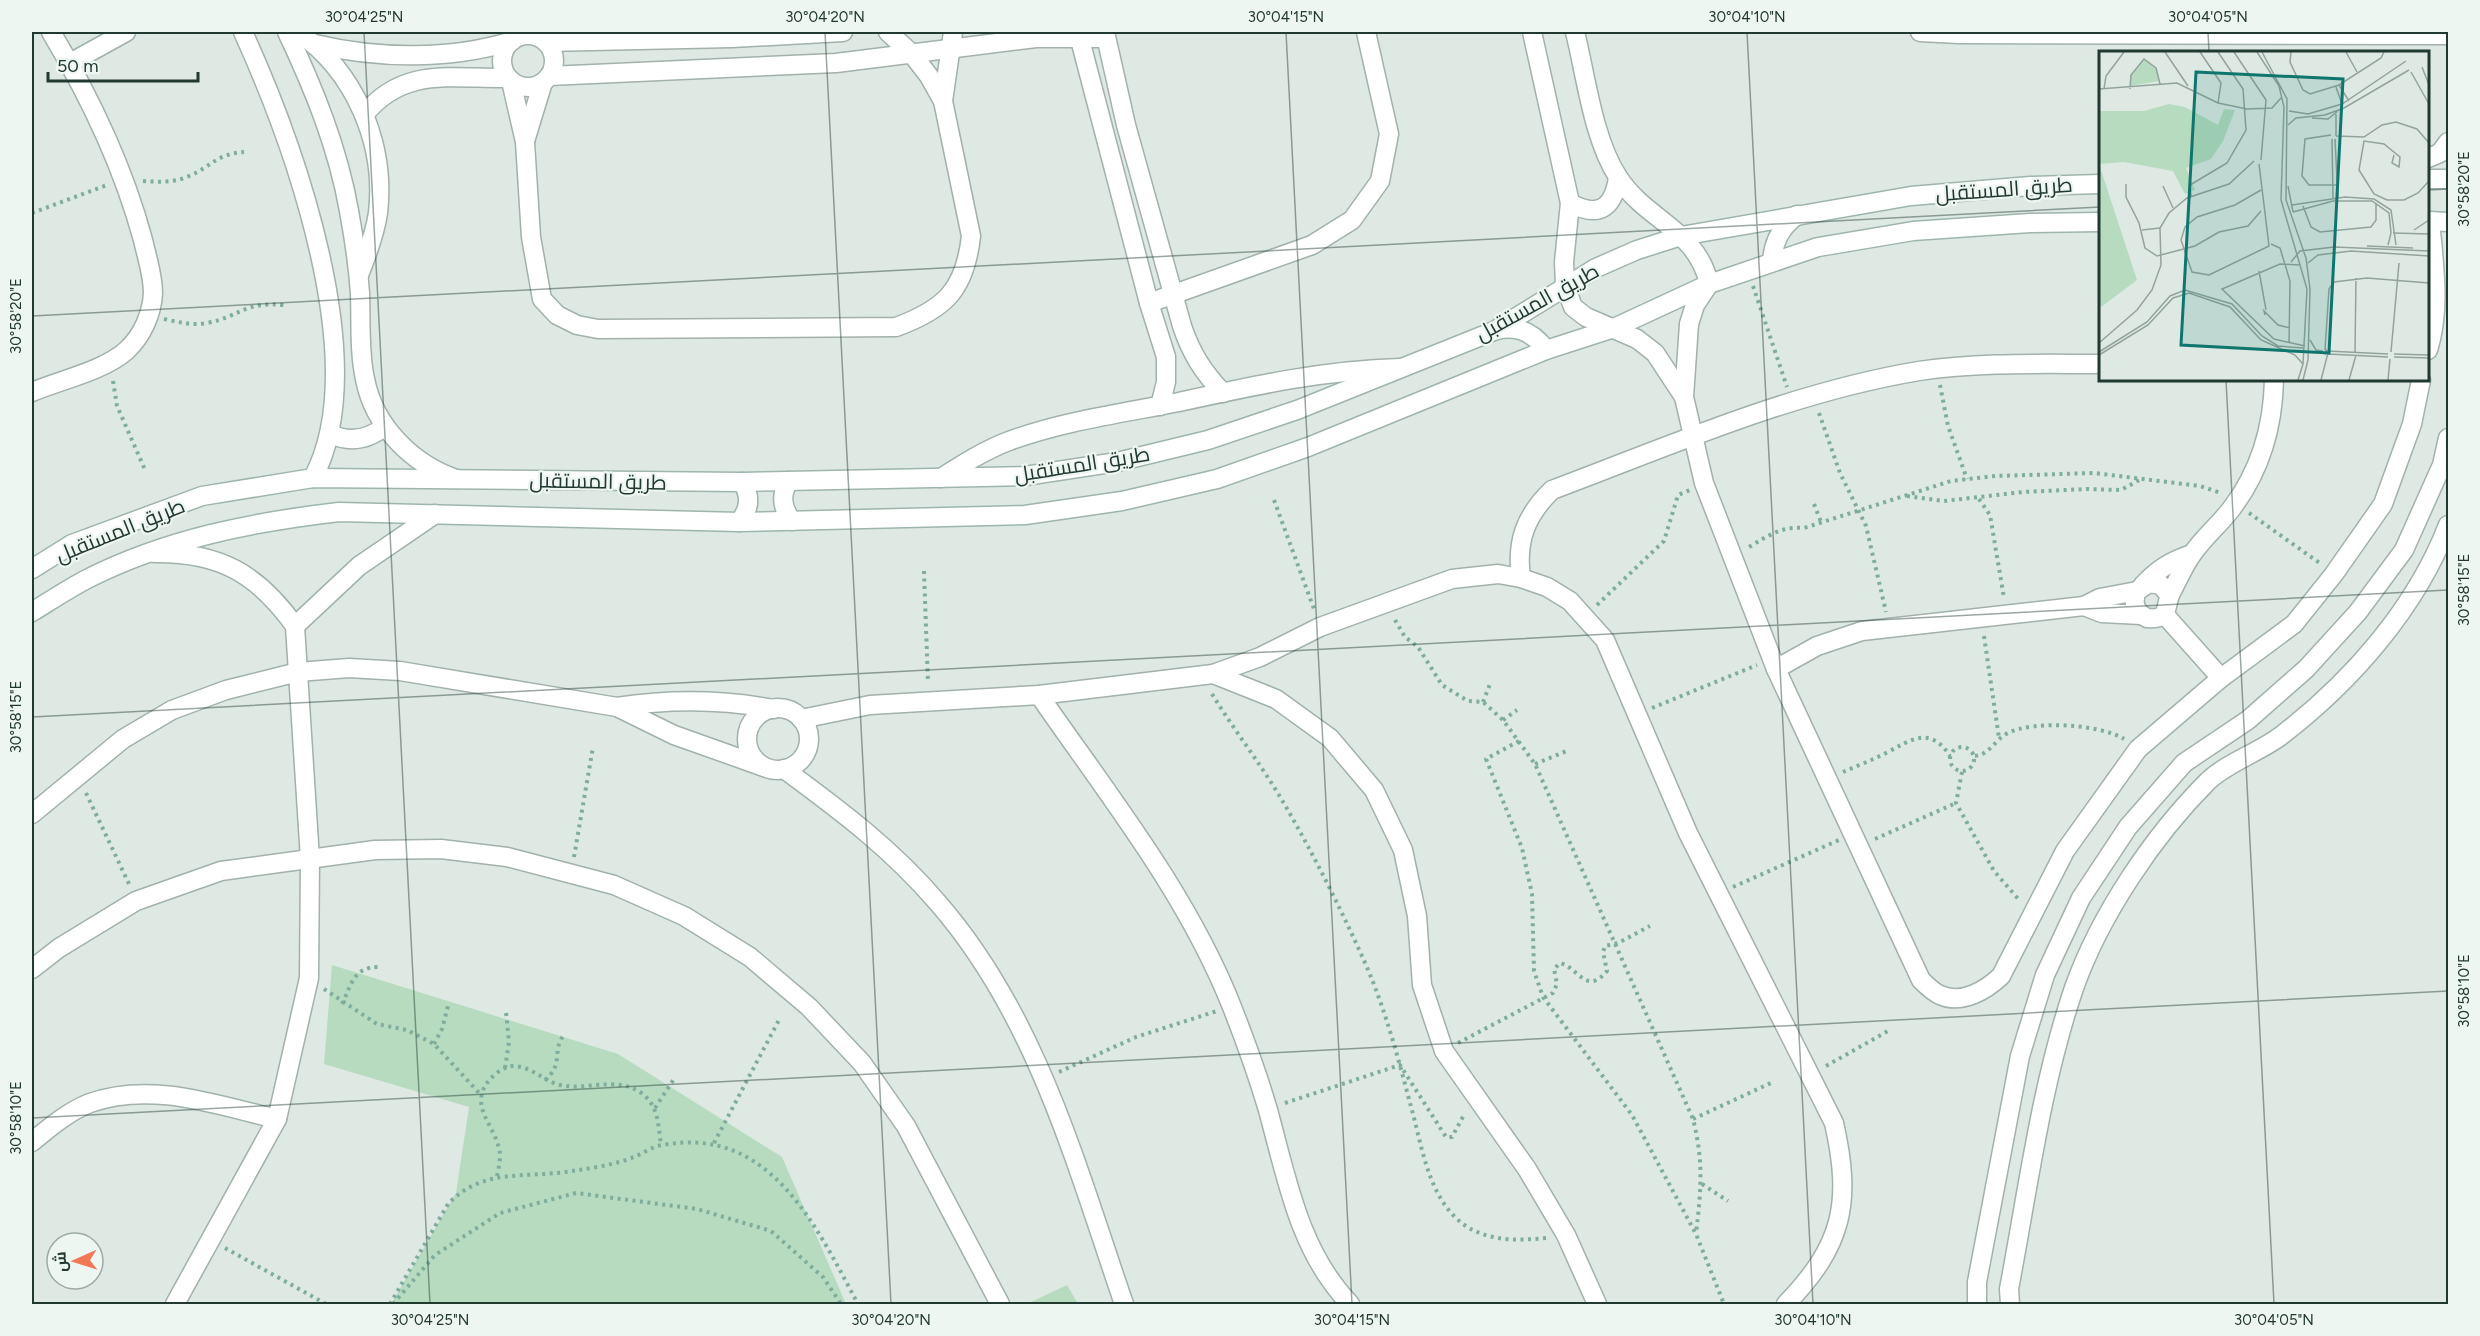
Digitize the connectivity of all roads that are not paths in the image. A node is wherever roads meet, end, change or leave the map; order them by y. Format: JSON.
{"nodes":[{"id":1,"x":51,"y":32,"type":"edge"},
{"id":2,"x":126,"y":32,"type":"edge"},
{"id":3,"x":243,"y":32,"type":"edge"},
{"id":4,"x":287,"y":32,"type":"edge"},
{"id":5,"x":298,"y":32,"type":"edge"},
{"id":6,"x":843,"y":32,"type":"edge"},
{"id":7,"x":888,"y":32,"type":"edge"},
{"id":8,"x":1366,"y":32,"type":"edge"},
{"id":9,"x":1532,"y":32,"type":"edge"},
{"id":10,"x":1575,"y":32,"type":"edge"},
{"id":11,"x":1920,"y":32,"type":"edge"},
{"id":12,"x":1078,"y":34,"type":"edge"},
{"id":13,"x":1105,"y":34,"type":"edge"},
{"id":14,"x":2448,"y":35,"type":"edge"},
{"id":15,"x":514,"y":37,"type":"edge"},
{"id":16,"x":543,"y":38,"type":"edge"},
{"id":17,"x":951,"y":40,"type":"edge"},
{"id":18,"x":315,"y":44,"type":"junction"},
{"id":19,"x":912,"y":54,"type":"junction"},
{"id":20,"x":70,"y":63,"type":"junction"},
{"id":21,"x":509,"y":79,"type":"junction"},
{"id":22,"x":546,"y":79,"type":"junction"},
{"id":23,"x":943,"y":101,"type":"junction"},
{"id":24,"x":364,"y":115,"type":"junction"},
{"id":25,"x":525,"y":142,"type":"junction"},
{"id":26,"x":2448,"y":142,"type":"edge"},
{"id":27,"x":2429,"y":157,"type":"edge"},
{"id":28,"x":1618,"y":178,"type":"junction"},
{"id":29,"x":2429,"y":179,"type":"edge"},
{"id":30,"x":2448,"y":179,"type":"edge"},
{"id":31,"x":2099,"y":184,"type":"edge"},
{"id":32,"x":1570,"y":203,"type":"junction"},
{"id":33,"x":1797,"y":215,"type":"junction"},
{"id":34,"x":2099,"y":222,"type":"edge"},
{"id":35,"x":2440,"y":224,"type":"edge"},
{"id":36,"x":1681,"y":236,"type":"junction"},
{"id":37,"x":1772,"y":262,"type":"junction"},
{"id":38,"x":359,"y":276,"type":"junction"},
{"id":39,"x":1709,"y":284,"type":"junction"},
{"id":40,"x":1565,"y":285,"type":"junction"},
{"id":41,"x":1174,"y":295,"type":"junction"},
{"id":42,"x":1149,"y":303,"type":"junction"},
{"id":43,"x":1614,"y":328,"type":"junction"},
{"id":44,"x":1494,"y":331,"type":"junction"},
{"id":45,"x":2429,"y":344,"type":"edge"},
{"id":46,"x":1546,"y":350,"type":"junction"},
{"id":47,"x":2099,"y":364,"type":"edge"},
{"id":48,"x":1402,"y":368,"type":"junction"},
{"id":49,"x":2274,"y":381,"type":"edge"},
{"id":50,"x":2421,"y":381,"type":"edge"},
{"id":51,"x":32,"y":392,"type":"edge"},
{"id":52,"x":1223,"y":393,"type":"junction"},
{"id":53,"x":1684,"y":397,"type":"junction"},
{"id":54,"x":1160,"y":406,"type":"junction"},
{"id":55,"x":385,"y":426,"type":"junction"},
{"id":56,"x":330,"y":434,"type":"junction"},
{"id":57,"x":1693,"y":438,"type":"junction"},
{"id":58,"x":2448,"y":438,"type":"edge"},
{"id":59,"x":314,"y":478,"type":"junction"},
{"id":60,"x":941,"y":478,"type":"junction"},
{"id":61,"x":457,"y":479,"type":"junction"},
{"id":62,"x":789,"y":481,"type":"junction"},
{"id":63,"x":741,"y":482,"type":"junction"},
{"id":64,"x":435,"y":514,"type":"junction"},
{"id":65,"x":792,"y":521,"type":"junction"},
{"id":66,"x":739,"y":522,"type":"junction"},
{"id":67,"x":2448,"y":525,"type":"edge"},
{"id":68,"x":147,"y":553,"type":"junction"},
{"id":69,"x":2192,"y":554,"type":"junction"},
{"id":70,"x":32,"y":568,"type":"edge"},
{"id":71,"x":1521,"y":578,"type":"junction"},
{"id":72,"x":2140,"y":588,"type":"junction"},
{"id":73,"x":2169,"y":595,"type":"junction"},
{"id":74,"x":2084,"y":606,"type":"junction"},
{"id":75,"x":32,"y":612,"type":"edge"},
{"id":76,"x":2164,"y":614,"type":"junction"},
{"id":77,"x":2141,"y":615,"type":"junction"},
{"id":78,"x":295,"y":626,"type":"junction"},
{"id":79,"x":1774,"y":664,"type":"junction"},
{"id":80,"x":298,"y":672,"type":"junction"},
{"id":81,"x":1207,"y":675,"type":"junction"},
{"id":82,"x":2221,"y":678,"type":"junction"},
{"id":83,"x":1039,"y":695,"type":"junction"},
{"id":84,"x":617,"y":707,"type":"junction"},
{"id":85,"x":773,"y":708,"type":"junction"},
{"id":86,"x":801,"y":719,"type":"junction"},
{"id":87,"x":764,"y":767,"type":"junction"},
{"id":88,"x":784,"y":770,"type":"junction"},
{"id":89,"x":32,"y":814,"type":"edge"},
{"id":90,"x":310,"y":859,"type":"junction"},
{"id":91,"x":32,"y":969,"type":"edge"},
{"id":92,"x":277,"y":1119,"type":"junction"},
{"id":93,"x":32,"y":1142,"type":"edge"},
{"id":94,"x":176,"y":1305,"type":"edge"},
{"id":95,"x":1000,"y":1305,"type":"edge"},
{"id":96,"x":1124,"y":1305,"type":"edge"},
{"id":97,"x":1350,"y":1305,"type":"edge"},
{"id":98,"x":1597,"y":1305,"type":"edge"},
{"id":99,"x":1786,"y":1305,"type":"edge"},
{"id":100,"x":1977,"y":1305,"type":"edge"},
{"id":101,"x":2010,"y":1305,"type":"edge"}],
"edges":[{"from":1,"to":20,"type":"street"},
{"from":2,"to":20,"type":"street"},
{"from":3,"to":56,"type":"street"},
{"from":4,"to":38,"type":"street"},
{"from":5,"to":18,"type":"street"},
{"from":6,"to":16,"type":"street"},
{"from":7,"to":19,"type":"street"},
{"from":8,"to":41,"type":"street"},
{"from":9,"to":32,"type":"street"},
{"from":10,"to":28,"type":"street"},
{"from":11,"to":14,"type":"street"},
{"from":12,"to":13,"type":"street"},
{"from":12,"to":17,"type":"street"},
{"from":12,"to":42,"type":"street"},
{"from":13,"to":41,"type":"street"},
{"from":15,"to":16,"type":"street"},
{"from":15,"to":18,"type":"street"},
{"from":15,"to":21,"type":"street"},
{"from":16,"to":22,"type":"street"},
{"from":17,"to":19,"type":"street"},
{"from":17,"to":23,"type":"street"},
{"from":18,"to":24,"type":"street"},
{"from":19,"to":22,"type":"street"},
{"from":19,"to":23,"type":"street"},
{"from":20,"to":51,"type":"street"},
{"from":21,"to":22,"type":"street"},
{"from":21,"to":24,"type":"street"},
{"from":21,"to":25,"type":"street"},
{"from":22,"to":25,"type":"street"},
{"from":23,"to":25,"type":"street"},
{"from":24,"to":38,"type":"street"},
{"from":26,"to":27,"type":"street"},
{"from":28,"to":32,"type":"street"},
{"from":28,"to":36,"type":"street"},
{"from":29,"to":30,"type":"street"},
{"from":31,"to":33,"type":"street","name":"طريق المستقبل"},
{"from":32,"to":40,"type":"street"},
{"from":33,"to":36,"type":"street","name":"طريق المستقبل"},
{"from":33,"to":37,"type":"street"},
{"from":34,"to":37,"type":"street","name":"طريق المستقبل"},
{"from":35,"to":45,"type":"street"},
{"from":36,"to":39,"type":"street"},
{"from":36,"to":40,"type":"street","name":"طريق المستقبل"},
{"from":37,"to":39,"type":"street","name":"طريق المستقبل"},
{"from":38,"to":55,"type":"street"},
{"from":39,"to":43,"type":"street","name":"طريق المستقبل"},
{"from":39,"to":53,"type":"street"},
{"from":40,"to":43,"type":"street"},
{"from":40,"to":44,"type":"street","name":"طريق المستقبل"},
{"from":41,"to":42,"type":"street"},
{"from":41,"to":52,"type":"street"},
{"from":42,"to":54,"type":"street"},
{"from":43,"to":46,"type":"street","name":"طريق المستقبل"},
{"from":43,"to":53,"type":"street"},
{"from":44,"to":46,"type":"street"},
{"from":44,"to":48,"type":"street","name":"طريق المستقبل"},
{"from":46,"to":65,"type":"street","name":"طريق المستقبل"},
{"from":47,"to":57,"type":"street"},
{"from":48,"to":52,"type":"street"},
{"from":48,"to":60,"type":"street","name":"طريق المستقبل"},
{"from":49,"to":69,"type":"street"},
{"from":50,"to":82,"type":"street"},
{"from":52,"to":54,"type":"street"},
{"from":53,"to":57,"type":"street"},
{"from":54,"to":60,"type":"street"},
{"from":55,"to":56,"type":"street"},
{"from":55,"to":61,"type":"street"},
{"from":56,"to":59,"type":"street"},
{"from":57,"to":71,"type":"street"},
{"from":57,"to":79,"type":"street"},
{"from":58,"to":100,"type":"street"},
{"from":59,"to":61,"type":"street","name":"طريق المستقبل"},
{"from":59,"to":70,"type":"street","name":"طريق المستقبل"},
{"from":60,"to":62,"type":"street","name":"طريق المستقبل"},
{"from":61,"to":63,"type":"street","name":"طريق المستقبل"},
{"from":62,"to":63,"type":"street","name":"طريق المستقبل"},
{"from":62,"to":65,"type":"street"},
{"from":63,"to":66,"type":"street"},
{"from":64,"to":66,"type":"street","name":"طريق المستقبل"},
{"from":64,"to":68,"type":"street","name":"طريق المستقبل"},
{"from":64,"to":78,"type":"street"},
{"from":65,"to":66,"type":"street","name":"طريق المستقبل"},
{"from":67,"to":101,"type":"street"},
{"from":68,"to":75,"type":"street","name":"طريق المستقبل"},
{"from":68,"to":78,"type":"street"},
{"from":69,"to":72,"type":"street"},
{"from":69,"to":73,"type":"street"},
{"from":71,"to":81,"type":"street"},
{"from":71,"to":99,"type":"street"},
{"from":72,"to":73,"type":"street"},
{"from":72,"to":74,"type":"street"},
{"from":72,"to":77,"type":"street"},
{"from":73,"to":76,"type":"street"},
{"from":74,"to":77,"type":"street"},
{"from":74,"to":79,"type":"street"},
{"from":76,"to":77,"type":"street"},
{"from":76,"to":82,"type":"street"},
{"from":78,"to":80,"type":"street"},
{"from":79,"to":82,"type":"street"},
{"from":80,"to":84,"type":"street"},
{"from":80,"to":89,"type":"street"},
{"from":80,"to":90,"type":"street"},
{"from":81,"to":83,"type":"street"},
{"from":81,"to":98,"type":"street"},
{"from":83,"to":86,"type":"street"},
{"from":83,"to":97,"type":"street"},
{"from":84,"to":85,"type":"street"},
{"from":84,"to":87,"type":"street"},
{"from":85,"to":86,"type":"street"},
{"from":85,"to":87,"type":"street"},
{"from":86,"to":88,"type":"street"},
{"from":87,"to":88,"type":"street"},
{"from":88,"to":96,"type":"street"},
{"from":90,"to":91,"type":"street"},
{"from":90,"to":92,"type":"street"},
{"from":90,"to":95,"type":"street"},
{"from":92,"to":93,"type":"street"},
{"from":92,"to":94,"type":"street"}]}
